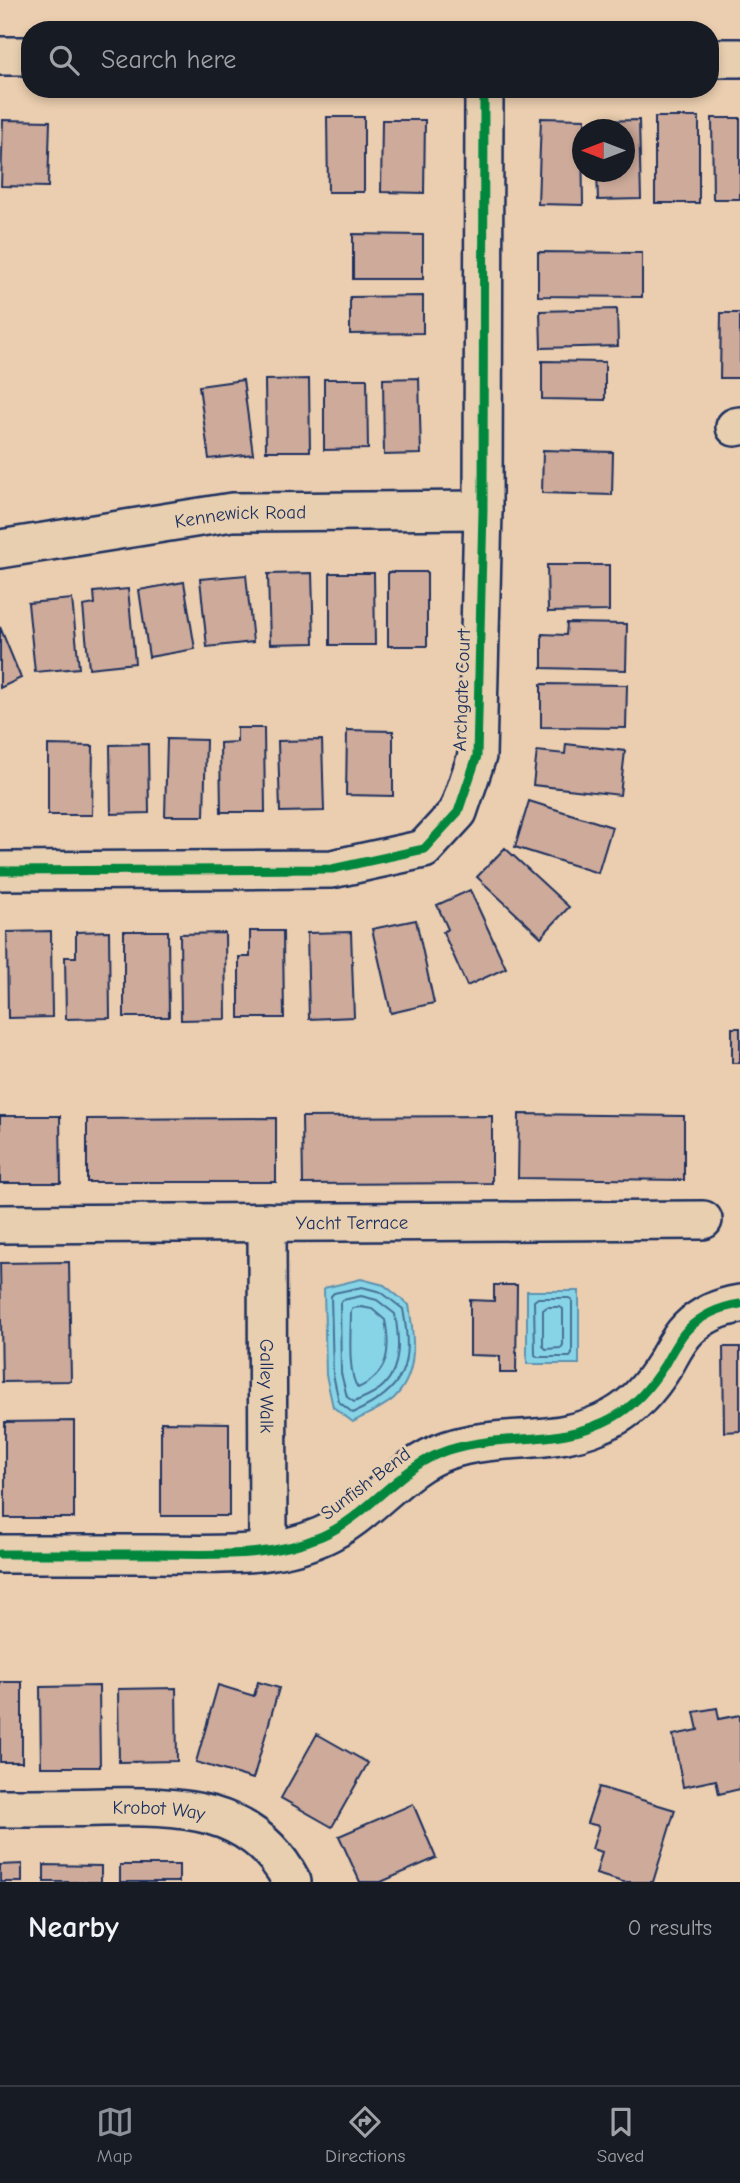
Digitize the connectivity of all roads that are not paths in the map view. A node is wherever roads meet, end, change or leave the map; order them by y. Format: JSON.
{"nodes":[{"id":1,"x":0,"y":56,"type":"edge"},
{"id":2,"x":21,"y":57,"type":"edge"},
{"id":3,"x":719,"y":58,"type":"edge"},
{"id":4,"x":740,"y":58,"type":"edge"},
{"id":5,"x":484,"y":98,"type":"edge"},
{"id":6,"x":483,"y":510,"type":"junction"},
{"id":7,"x":0,"y":549,"type":"edge"},
{"id":8,"x":0,"y":871,"type":"edge"},
{"id":9,"x":703,"y":1220,"type":"dead end"},
{"id":10,"x":267,"y":1222,"type":"junction"},
{"id":11,"x":0,"y":1223,"type":"edge"},
{"id":12,"x":740,"y":1304,"type":"edge"},
{"id":13,"x":268,"y":1550,"type":"junction"},
{"id":14,"x":0,"y":1554,"type":"edge"},
{"id":15,"x":0,"y":1808,"type":"edge"},
{"id":16,"x":292,"y":1882,"type":"edge"}],
"edges":[{"from":1,"to":2,"type":"street"},
{"from":3,"to":4,"type":"street"},
{"from":5,"to":6,"type":"street","name":"Archgate Court"},
{"from":6,"to":7,"type":"street","name":"Kennewick Road"},
{"from":6,"to":8,"type":"street","name":"Archgate Court"},
{"from":9,"to":10,"type":"street","name":"Yacht Terrace"},
{"from":10,"to":11,"type":"street","name":"Yacht Terrace"},
{"from":10,"to":13,"type":"street","name":"Galley Walk"},
{"from":12,"to":13,"type":"street","name":"Sunfish Bend"},
{"from":13,"to":14,"type":"street","name":"Sunfish Bend"},
{"from":15,"to":16,"type":"street","name":"Krobot Way"}]}
